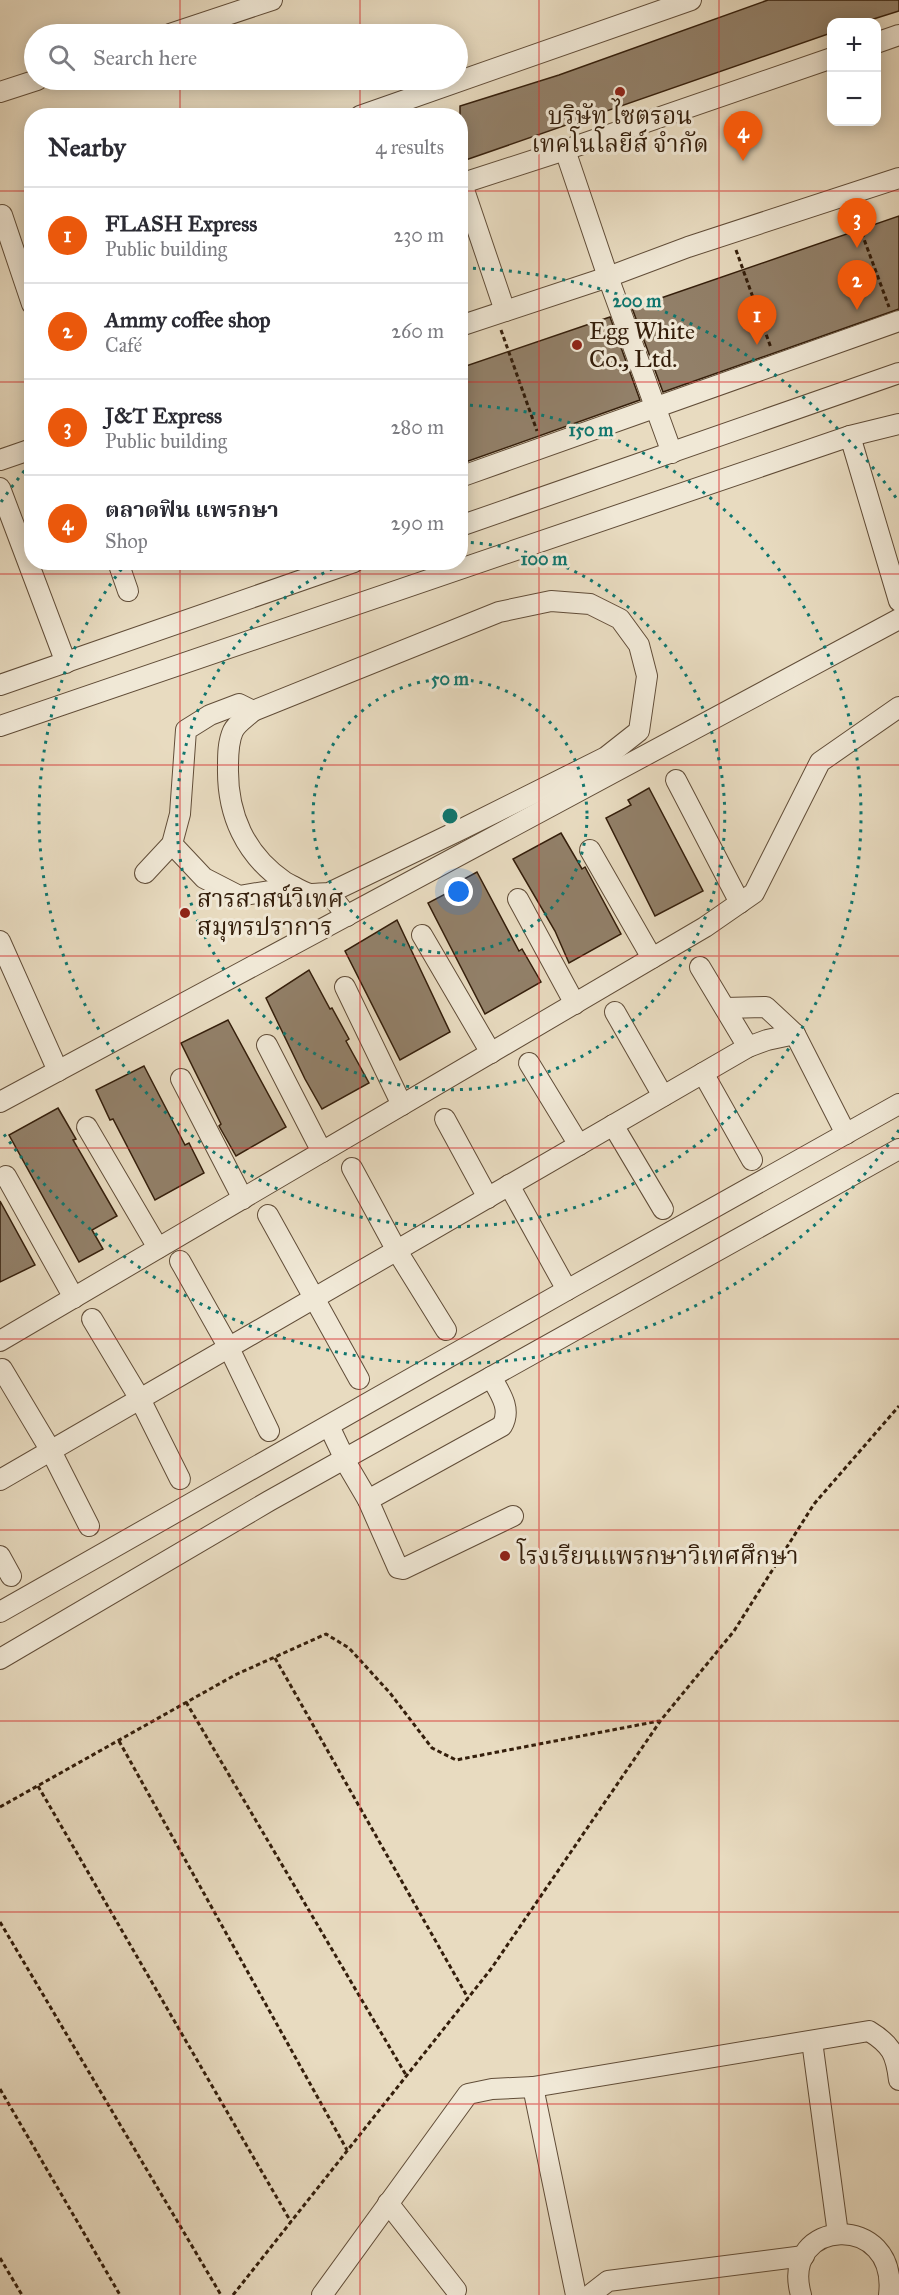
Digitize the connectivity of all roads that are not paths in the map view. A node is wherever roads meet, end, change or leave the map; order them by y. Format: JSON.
{"nodes":[{"id":1,"x":272,"y":0,"type":"edge"},
{"id":2,"x":691,"y":0,"type":"edge"},
{"id":3,"x":200,"y":24,"type":"edge"},
{"id":4,"x":899,"y":35,"type":"edge"},
{"id":5,"x":881,"y":41,"type":"edge"},
{"id":6,"x":827,"y":59,"type":"edge"},
{"id":7,"x":468,"y":78,"type":"edge"},
{"id":8,"x":24,"y":84,"type":"edge"},
{"id":9,"x":434,"y":90,"type":"edge"},
{"id":10,"x":0,"y":92,"type":"edge"},
{"id":11,"x":383,"y":108,"type":"edge"},
{"id":12,"x":566,"y":150,"type":"junction"},
{"id":13,"x":899,"y":178,"type":"edge"},
{"id":14,"x":468,"y":182,"type":"edge"},
{"id":15,"x":468,"y":207,"type":"edge"},
{"id":16,"x":2,"y":215,"type":"dead end"},
{"id":17,"x":608,"y":277,"type":"junction"},
{"id":18,"x":24,"y":280,"type":"edge"},
{"id":19,"x":500,"y":312,"type":"junction"},
{"id":20,"x":897,"y":322,"type":"edge"},
{"id":21,"x":468,"y":323,"type":"edge"},
{"id":22,"x":899,"y":373,"type":"edge"},
{"id":23,"x":655,"y":407,"type":"junction"},
{"id":24,"x":899,"y":424,"type":"edge"},
{"id":25,"x":850,"y":436,"type":"junction"},
{"id":26,"x":24,"y":452,"type":"edge"},
{"id":27,"x":672,"y":453,"type":"junction"},
{"id":28,"x":0,"y":460,"type":"edge"},
{"id":29,"x":468,"y":474,"type":"edge"},
{"id":30,"x":0,"y":488,"type":"edge"},
{"id":31,"x":468,"y":523,"type":"edge"},
{"id":32,"x":24,"y":552,"type":"edge"},
{"id":33,"x":468,"y":566,"type":"edge"},
{"id":34,"x":31,"y":570,"type":"edge"},
{"id":35,"x":121,"y":570,"type":"edge"},
{"id":36,"x":312,"y":570,"type":"edge"},
{"id":37,"x":457,"y":570,"type":"edge"},
{"id":38,"x":128,"y":591,"type":"dead end"},
{"id":39,"x":899,"y":601,"type":"edge"},
{"id":40,"x":899,"y":619,"type":"edge"},
{"id":41,"x":66,"y":663,"type":"junction"},
{"id":42,"x":0,"y":686,"type":"edge"},
{"id":43,"x":899,"y":707,"type":"edge"},
{"id":44,"x":253,"y":711,"type":"junction"},
{"id":45,"x":0,"y":726,"type":"edge"},
{"id":46,"x":676,"y":780,"type":"dead end"},
{"id":47,"x":172,"y":844,"type":"junction"},
{"id":48,"x":590,"y":850,"type":"dead end"},
{"id":49,"x":145,"y":873,"type":"dead end"},
{"id":50,"x":294,"y":887,"type":"junction"},
{"id":51,"x":329,"y":892,"type":"junction"},
{"id":52,"x":518,"y":899,"type":"dead end"},
{"id":53,"x":740,"y":903,"type":"junction"},
{"id":54,"x":346,"y":916,"type":"junction"},
{"id":55,"x":422,"y":935,"type":"dead end"},
{"id":56,"x":0,"y":941,"type":"edge"},
{"id":57,"x":652,"y":958,"type":"junction"},
{"id":58,"x":700,"y":967,"type":"dead end"},
{"id":59,"x":345,"y":987,"type":"dead end"},
{"id":60,"x":575,"y":1004,"type":"junction"},
{"id":61,"x":725,"y":1008,"type":"junction"},
{"id":62,"x":615,"y":1012,"type":"dead end"},
{"id":63,"x":795,"y":1034,"type":"junction"},
{"id":64,"x":267,"y":1045,"type":"dead end"},
{"id":65,"x":748,"y":1047,"type":"junction"},
{"id":66,"x":491,"y":1053,"type":"junction"},
{"id":67,"x":529,"y":1063,"type":"dead end"},
{"id":68,"x":57,"y":1071,"type":"junction"},
{"id":69,"x":703,"y":1073,"type":"junction"},
{"id":70,"x":181,"y":1078,"type":"dead end"},
{"id":71,"x":663,"y":1096,"type":"junction"},
{"id":72,"x":0,"y":1102,"type":"edge"},
{"id":73,"x":899,"y":1104,"type":"edge"},
{"id":74,"x":402,"y":1105,"type":"junction"},
{"id":75,"x":445,"y":1119,"type":"dead end"},
{"id":76,"x":613,"y":1125,"type":"junction"},
{"id":77,"x":87,"y":1127,"type":"dead end"},
{"id":78,"x":846,"y":1134,"type":"junction"},
{"id":79,"x":579,"y":1145,"type":"junction"},
{"id":80,"x":899,"y":1149,"type":"edge"},
{"id":81,"x":322,"y":1152,"type":"junction"},
{"id":82,"x":752,"y":1160,"type":"dead end"},
{"id":83,"x":352,"y":1168,"type":"dead end"},
{"id":84,"x":6,"y":1176,"type":"dead end"},
{"id":85,"x":509,"y":1185,"type":"junction"},
{"id":86,"x":243,"y":1198,"type":"junction"},
{"id":87,"x":488,"y":1198,"type":"junction"},
{"id":88,"x":663,"y":1209,"type":"dead end"},
{"id":89,"x":268,"y":1215,"type":"dead end"},
{"id":90,"x":158,"y":1248,"type":"junction"},
{"id":91,"x":397,"y":1251,"type":"junction"},
{"id":92,"x":180,"y":1261,"type":"dead end"},
{"id":93,"x":567,"y":1290,"type":"junction"},
{"id":94,"x":74,"y":1298,"type":"junction"},
{"id":95,"x":315,"y":1298,"type":"junction"},
{"id":96,"x":92,"y":1319,"type":"dead end"},
{"id":97,"x":446,"y":1329,"type":"dead end"},
{"id":98,"x":0,"y":1341,"type":"edge"},
{"id":99,"x":229,"y":1348,"type":"junction"},
{"id":100,"x":2,"y":1369,"type":"dead end"},
{"id":101,"x":359,"y":1379,"type":"dead end"},
{"id":102,"x":493,"y":1381,"type":"junction"},
{"id":103,"x":140,"y":1399,"type":"junction"},
{"id":104,"x":329,"y":1426,"type":"junction"},
{"id":105,"x":269,"y":1431,"type":"dead end"},
{"id":106,"x":51,"y":1451,"type":"junction"},
{"id":107,"x":346,"y":1463,"type":"junction"},
{"id":108,"x":180,"y":1479,"type":"dead end"},
{"id":109,"x":0,"y":1480,"type":"edge"},
{"id":110,"x":368,"y":1500,"type":"junction"},
{"id":111,"x":513,"y":1516,"type":"dead end"},
{"id":112,"x":89,"y":1526,"type":"dead end"},
{"id":113,"x":0,"y":1556,"type":"edge"},
{"id":114,"x":11,"y":1576,"type":"dead end"},
{"id":115,"x":0,"y":1612,"type":"edge"},
{"id":116,"x":0,"y":1659,"type":"edge"},
{"id":117,"x":812,"y":2041,"type":"junction"},
{"id":118,"x":899,"y":2080,"type":"edge"},
{"id":119,"x":533,"y":2087,"type":"junction"},
{"id":120,"x":388,"y":2203,"type":"junction"},
{"id":121,"x":838,"y":2234,"type":"junction"},
{"id":122,"x":804,"y":2256,"type":"junction"},
{"id":123,"x":895,"y":2270,"type":"edge"},
{"id":124,"x":456,"y":2290,"type":"dead end"},
{"id":125,"x":322,"y":2295,"type":"edge"},
{"id":126,"x":576,"y":2295,"type":"edge"},
{"id":127,"x":590,"y":2295,"type":"edge"},
{"id":128,"x":801,"y":2295,"type":"edge"},
{"id":129,"x":889,"y":2295,"type":"edge"}],
"edges":[{"from":1,"to":3,"type":"street"},
{"from":2,"to":7,"type":"street"},
{"from":4,"to":5,"type":"street"},
{"from":6,"to":12,"type":"street"},
{"from":8,"to":10,"type":"street"},
{"from":9,"to":11,"type":"street"},
{"from":12,"to":14,"type":"street"},
{"from":12,"to":17,"type":"street"},
{"from":13,"to":17,"type":"street"},
{"from":15,"to":19,"type":"street"},
{"from":16,"to":18,"type":"street"},
{"from":17,"to":19,"type":"street"},
{"from":17,"to":23,"type":"street"},
{"from":19,"to":21,"type":"street"},
{"from":20,"to":23,"type":"street"},
{"from":22,"to":27,"type":"street"},
{"from":23,"to":27,"type":"street"},
{"from":23,"to":29,"type":"street"},
{"from":24,"to":25,"type":"street"},
{"from":25,"to":33,"type":"street"},
{"from":25,"to":39,"type":"street"},
{"from":26,"to":28,"type":"street"},
{"from":27,"to":31,"type":"street"},
{"from":30,"to":32,"type":"street"},
{"from":34,"to":41,"type":"street"},
{"from":35,"to":38,"type":"street"},
{"from":36,"to":41,"type":"street"},
{"from":37,"to":45,"type":"street"},
{"from":40,"to":54,"type":"street"},
{"from":41,"to":42,"type":"street"},
{"from":43,"to":53,"type":"street"},
{"from":44,"to":47,"type":"street"},
{"from":44,"to":50,"type":"street"},
{"from":44,"to":51,"type":"street"},
{"from":46,"to":53,"type":"street"},
{"from":47,"to":49,"type":"street"},
{"from":47,"to":50,"type":"street"},
{"from":48,"to":57,"type":"street"},
{"from":50,"to":51,"type":"street"},
{"from":51,"to":54,"type":"street"},
{"from":52,"to":60,"type":"street"},
{"from":53,"to":57,"type":"street"},
{"from":54,"to":68,"type":"street"},
{"from":55,"to":66,"type":"street"},
{"from":56,"to":68,"type":"street"},
{"from":57,"to":60,"type":"street"},
{"from":58,"to":61,"type":"street"},
{"from":59,"to":74,"type":"street"},
{"from":60,"to":66,"type":"street"},
{"from":61,"to":63,"type":"street"},
{"from":61,"to":65,"type":"street"},
{"from":62,"to":71,"type":"street"},
{"from":63,"to":65,"type":"street"},
{"from":63,"to":78,"type":"street"},
{"from":64,"to":81,"type":"street"},
{"from":65,"to":69,"type":"street"},
{"from":66,"to":74,"type":"street"},
{"from":67,"to":79,"type":"street"},
{"from":68,"to":72,"type":"street"},
{"from":69,"to":71,"type":"street"},
{"from":69,"to":82,"type":"street"},
{"from":70,"to":86,"type":"street"},
{"from":71,"to":76,"type":"street"},
{"from":73,"to":78,"type":"street"},
{"from":74,"to":81,"type":"street"},
{"from":75,"to":87,"type":"street"},
{"from":76,"to":79,"type":"street"},
{"from":76,"to":88,"type":"street"},
{"from":77,"to":90,"type":"street"},
{"from":78,"to":93,"type":"street"},
{"from":79,"to":85,"type":"street"},
{"from":80,"to":102,"type":"street"},
{"from":81,"to":86,"type":"street"},
{"from":83,"to":91,"type":"street"},
{"from":84,"to":94,"type":"street"},
{"from":85,"to":87,"type":"street"},
{"from":85,"to":93,"type":"street"},
{"from":86,"to":90,"type":"street"},
{"from":87,"to":91,"type":"street"},
{"from":89,"to":95,"type":"street"},
{"from":90,"to":94,"type":"street"},
{"from":91,"to":95,"type":"street"},
{"from":91,"to":97,"type":"street"},
{"from":92,"to":99,"type":"street"},
{"from":93,"to":104,"type":"street"},
{"from":94,"to":98,"type":"street"},
{"from":95,"to":99,"type":"street"},
{"from":95,"to":101,"type":"street"},
{"from":96,"to":103,"type":"street"},
{"from":99,"to":103,"type":"street"},
{"from":99,"to":105,"type":"street"},
{"from":100,"to":106,"type":"street"},
{"from":102,"to":107,"type":"street"},
{"from":102,"to":110,"type":"street"},
{"from":103,"to":106,"type":"street"},
{"from":103,"to":108,"type":"street"},
{"from":104,"to":107,"type":"street"},
{"from":104,"to":115,"type":"street"},
{"from":106,"to":109,"type":"street"},
{"from":106,"to":112,"type":"street"},
{"from":107,"to":110,"type":"street"},
{"from":107,"to":116,"type":"street"},
{"from":110,"to":111,"type":"street"},
{"from":113,"to":114,"type":"street"},
{"from":117,"to":118,"type":"street"},
{"from":117,"to":119,"type":"street"},
{"from":117,"to":121,"type":"street"},
{"from":119,"to":120,"type":"street"},
{"from":119,"to":126,"type":"street"},
{"from":120,"to":124,"type":"street"},
{"from":120,"to":125,"type":"street"},
{"from":121,"to":122,"type":"street"},
{"from":121,"to":123,"type":"street"},
{"from":122,"to":127,"type":"street"},
{"from":122,"to":128,"type":"street"},
{"from":123,"to":129,"type":"street"}]}
